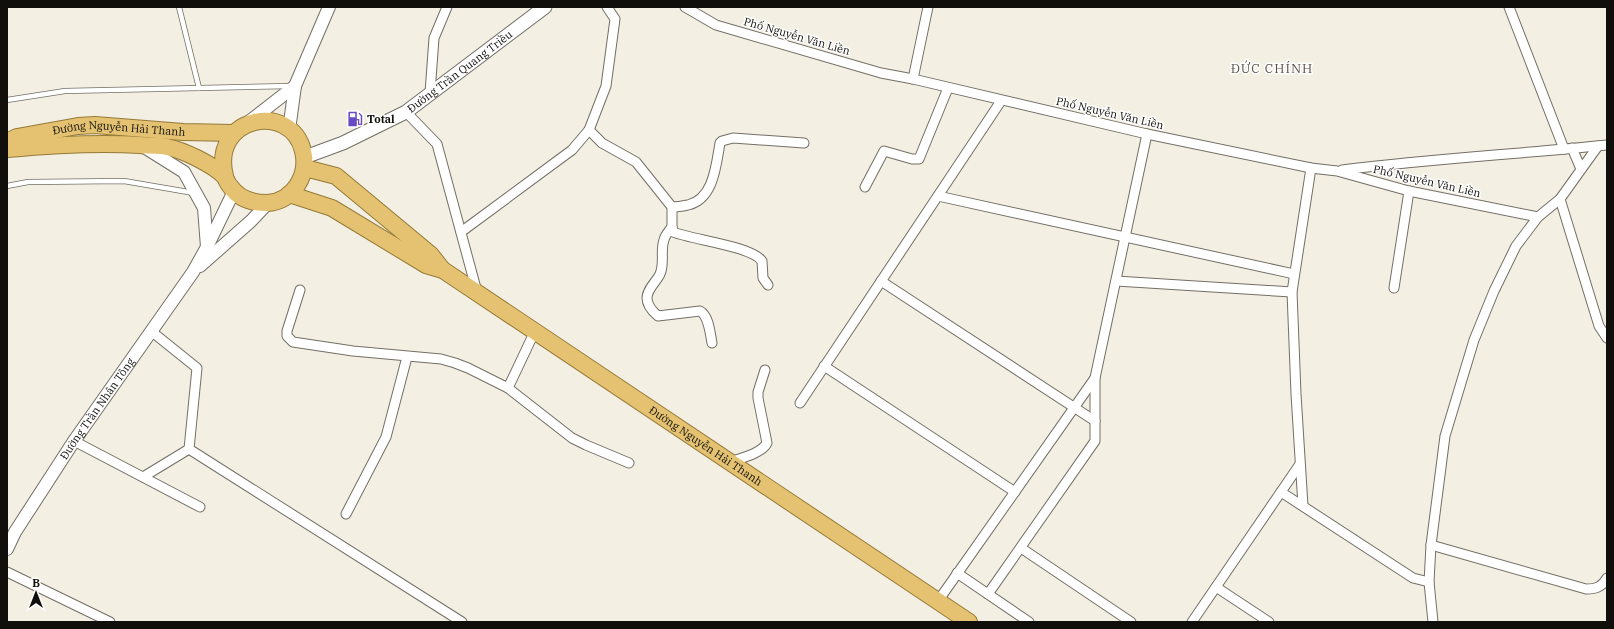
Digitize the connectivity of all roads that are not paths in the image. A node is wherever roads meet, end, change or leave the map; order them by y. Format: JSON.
{"nodes":[{"id":1,"x":179,"y":7,"type":"edge"},
{"id":2,"x":329,"y":7,"type":"edge"},
{"id":3,"x":447,"y":7,"type":"edge"},
{"id":4,"x":545,"y":7,"type":"edge"},
{"id":5,"x":607,"y":7,"type":"edge"},
{"id":6,"x":685,"y":7,"type":"edge"},
{"id":7,"x":928,"y":7,"type":"edge"},
{"id":8,"x":1509,"y":7,"type":"edge"},
{"id":9,"x":913,"y":79,"type":"junction"},
{"id":10,"x":295,"y":86,"type":"junction"},
{"id":11,"x":199,"y":88,"type":"junction"},
{"id":12,"x":948,"y":88,"type":"junction"},
{"id":13,"x":430,"y":93,"type":"junction"},
{"id":14,"x":7,"y":100,"type":"edge"},
{"id":15,"x":1001,"y":101,"type":"junction"},
{"id":16,"x":406,"y":112,"type":"junction"},
{"id":17,"x":238,"y":130,"type":"junction"},
{"id":18,"x":289,"y":130,"type":"junction"},
{"id":19,"x":589,"y":130,"type":"junction"},
{"id":20,"x":1147,"y":134,"type":"junction"},
{"id":21,"x":7,"y":142,"type":"edge"},
{"id":22,"x":804,"y":143,"type":"dead end"},
{"id":23,"x":141,"y":145,"type":"junction"},
{"id":24,"x":1602,"y":146,"type":"edge"},
{"id":25,"x":1568,"y":148,"type":"junction"},
{"id":26,"x":7,"y":149,"type":"edge"},
{"id":27,"x":305,"y":162,"type":"junction"},
{"id":28,"x":1311,"y":168,"type":"junction"},
{"id":29,"x":1581,"y":169,"type":"junction"},
{"id":30,"x":1337,"y":171,"type":"junction"},
{"id":31,"x":225,"y":176,"type":"junction"},
{"id":32,"x":7,"y":186,"type":"edge"},
{"id":33,"x":865,"y":187,"type":"dead end"},
{"id":34,"x":234,"y":191,"type":"junction"},
{"id":35,"x":1409,"y":191,"type":"junction"},
{"id":36,"x":194,"y":193,"type":"junction"},
{"id":37,"x":289,"y":194,"type":"junction"},
{"id":38,"x":938,"y":196,"type":"junction"},
{"id":39,"x":1560,"y":198,"type":"junction"},
{"id":40,"x":268,"y":203,"type":"junction"},
{"id":41,"x":672,"y":207,"type":"junction"},
{"id":42,"x":1538,"y":217,"type":"junction"},
{"id":43,"x":672,"y":227,"type":"junction"},
{"id":44,"x":461,"y":232,"type":"junction"},
{"id":45,"x":1125,"y":237,"type":"junction"},
{"id":46,"x":207,"y":247,"type":"junction"},
{"id":47,"x":443,"y":270,"type":"junction"},
{"id":48,"x":193,"y":272,"type":"junction"},
{"id":49,"x":1294,"y":274,"type":"junction"},
{"id":50,"x":881,"y":281,"type":"junction"},
{"id":51,"x":1116,"y":281,"type":"junction"},
{"id":52,"x":768,"y":285,"type":"dead end"},
{"id":53,"x":1394,"y":288,"type":"dead end"},
{"id":54,"x":300,"y":290,"type":"dead end"},
{"id":55,"x":477,"y":292,"type":"junction"},
{"id":56,"x":1292,"y":292,"type":"junction"},
{"id":57,"x":151,"y":331,"type":"junction"},
{"id":58,"x":535,"y":331,"type":"junction"},
{"id":59,"x":1607,"y":338,"type":"edge"},
{"id":60,"x":712,"y":343,"type":"dead end"},
{"id":61,"x":407,"y":357,"type":"junction"},
{"id":62,"x":824,"y":366,"type":"junction"},
{"id":63,"x":766,"y":370,"type":"dead end"},
{"id":64,"x":1095,"y":378,"type":"junction"},
{"id":65,"x":508,"y":388,"type":"junction"},
{"id":66,"x":800,"y":403,"type":"dead end"},
{"id":67,"x":1074,"y":407,"type":"junction"},
{"id":68,"x":1095,"y":421,"type":"junction"},
{"id":69,"x":74,"y":441,"type":"junction"},
{"id":70,"x":189,"y":450,"type":"junction"},
{"id":71,"x":730,"y":462,"type":"junction"},
{"id":72,"x":629,"y":463,"type":"dead end"},
{"id":73,"x":1300,"y":464,"type":"junction"},
{"id":74,"x":143,"y":477,"type":"junction"},
{"id":75,"x":1014,"y":492,"type":"junction"},
{"id":76,"x":1282,"y":492,"type":"junction"},
{"id":77,"x":1303,"y":506,"type":"junction"},
{"id":78,"x":200,"y":507,"type":"dead end"},
{"id":79,"x":346,"y":514,"type":"dead end"},
{"id":80,"x":1431,"y":545,"type":"junction"},
{"id":81,"x":1021,"y":548,"type":"junction"},
{"id":82,"x":7,"y":549,"type":"edge"},
{"id":83,"x":7,"y":572,"type":"edge"},
{"id":84,"x":957,"y":573,"type":"junction"},
{"id":85,"x":1607,"y":578,"type":"edge"},
{"id":86,"x":1429,"y":582,"type":"junction"},
{"id":87,"x":1216,"y":587,"type":"junction"},
{"id":88,"x":988,"y":594,"type":"junction"},
{"id":89,"x":938,"y":601,"type":"junction"},
{"id":90,"x":110,"y":622,"type":"edge"},
{"id":91,"x":462,"y":622,"type":"edge"},
{"id":92,"x":969,"y":622,"type":"edge"},
{"id":93,"x":1029,"y":622,"type":"edge"},
{"id":94,"x":1130,"y":622,"type":"edge"},
{"id":95,"x":1192,"y":622,"type":"edge"},
{"id":96,"x":1269,"y":622,"type":"edge"},
{"id":97,"x":1433,"y":622,"type":"edge"}],
"edges":[{"from":1,"to":11,"type":"lane"},
{"from":2,"to":10,"type":"street"},
{"from":3,"to":13,"type":"street"},
{"from":4,"to":13,"type":"main road","name":"Đường Trần Quang Triều"},
{"from":5,"to":19,"type":"street"},
{"from":6,"to":9,"type":"street","name":"Phố Nguyễn Văn Liền"},
{"from":7,"to":9,"type":"street"},
{"from":8,"to":25,"type":"street"},
{"from":9,"to":12,"type":"street","name":"Phố Nguyễn Văn Liền"},
{"from":10,"to":11,"type":"lane"},
{"from":10,"to":17,"type":"street"},
{"from":10,"to":18,"type":"street"},
{"from":11,"to":14,"type":"lane"},
{"from":12,"to":15,"type":"street","name":"Phố Nguyễn Văn Liền"},
{"from":12,"to":33,"type":"street"},
{"from":13,"to":16,"type":"main road","name":"Đường Trần Quang Triều"},
{"from":15,"to":20,"type":"street","name":"Phố Nguyễn Văn Liền"},
{"from":15,"to":38,"type":"street"},
{"from":16,"to":27,"type":"main road","name":"Đường Trần Quang Triều"},
{"from":16,"to":44,"type":"street"},
{"from":17,"to":18,"type":"highway"},
{"from":17,"to":21,"type":"highway","name":"Đường Nguyễn Hải Thanh"},
{"from":17,"to":31,"type":"highway"},
{"from":18,"to":27,"type":"highway"},
{"from":19,"to":41,"type":"street"},
{"from":19,"to":44,"type":"street"},
{"from":20,"to":28,"type":"street","name":"Phố Nguyễn Văn Liền"},
{"from":20,"to":45,"type":"street"},
{"from":22,"to":41,"type":"street"},
{"from":23,"to":26,"type":"highway","name":"Đường Nguyễn Hải Thanh"},
{"from":23,"to":31,"type":"highway","name":"Đường Nguyễn Hải Thanh"},
{"from":23,"to":36,"type":"street"},
{"from":24,"to":25,"type":"street"},
{"from":24,"to":29,"type":"street"},
{"from":25,"to":29,"type":"street"},
{"from":25,"to":30,"type":"street"},
{"from":27,"to":37,"type":"highway"},
{"from":27,"to":47,"type":"highway","name":"Đường Nguyễn Hải Thanh"},
{"from":28,"to":30,"type":"street","name":"Phố Nguyễn Văn Liền"},
{"from":28,"to":49,"type":"street"},
{"from":29,"to":39,"type":"street"},
{"from":30,"to":35,"type":"street","name":"Phố Nguyễn Văn Liền"},
{"from":31,"to":34,"type":"highway"},
{"from":32,"to":36,"type":"lane"},
{"from":34,"to":40,"type":"highway"},
{"from":34,"to":46,"type":"street","name":"Đường Trần Nhân Tông"},
{"from":35,"to":42,"type":"street","name":"Phố Nguyễn Văn Liền"},
{"from":35,"to":53,"type":"street"},
{"from":36,"to":46,"type":"street"},
{"from":37,"to":40,"type":"highway"},
{"from":37,"to":47,"type":"highway","name":"Đường Nguyễn Hải Thanh"},
{"from":38,"to":45,"type":"street"},
{"from":38,"to":50,"type":"street"},
{"from":39,"to":42,"type":"street"},
{"from":39,"to":59,"type":"street"},
{"from":40,"to":48,"type":"street","name":"Đường Trần Nhân Tông"},
{"from":41,"to":43,"type":"street"},
{"from":42,"to":80,"type":"street"},
{"from":43,"to":52,"type":"street"},
{"from":43,"to":60,"type":"street"},
{"from":44,"to":55,"type":"street"},
{"from":45,"to":49,"type":"street"},
{"from":45,"to":51,"type":"street"},
{"from":46,"to":48,"type":"street","name":"Đường Trần Nhân Tông"},
{"from":47,"to":55,"type":"highway","name":"Đường Nguyễn Hải Thanh"},
{"from":48,"to":57,"type":"street","name":"Đường Trần Nhân Tông"},
{"from":49,"to":56,"type":"street"},
{"from":50,"to":62,"type":"street"},
{"from":50,"to":67,"type":"street"},
{"from":51,"to":56,"type":"street"},
{"from":51,"to":64,"type":"street"},
{"from":54,"to":61,"type":"street"},
{"from":55,"to":58,"type":"highway","name":"Đường Nguyễn Hải Thanh"},
{"from":56,"to":73,"type":"street"},
{"from":57,"to":69,"type":"street","name":"Đường Trần Nhân Tông"},
{"from":57,"to":70,"type":"street"},
{"from":58,"to":65,"type":"street"},
{"from":58,"to":71,"type":"highway","name":"Đường Nguyễn Hải Thanh"},
{"from":61,"to":65,"type":"street"},
{"from":61,"to":79,"type":"street"},
{"from":62,"to":66,"type":"street"},
{"from":62,"to":75,"type":"street"},
{"from":63,"to":71,"type":"street"},
{"from":64,"to":67,"type":"street"},
{"from":64,"to":68,"type":"street"},
{"from":65,"to":72,"type":"street"},
{"from":67,"to":68,"type":"street"},
{"from":67,"to":75,"type":"street"},
{"from":68,"to":81,"type":"street"},
{"from":69,"to":74,"type":"street"},
{"from":69,"to":82,"type":"street","name":"Đường Trần Nhân Tông"},
{"from":70,"to":74,"type":"street"},
{"from":70,"to":91,"type":"street"},
{"from":71,"to":89,"type":"highway","name":"Đường Nguyễn Hải Thanh"},
{"from":73,"to":76,"type":"street"},
{"from":73,"to":77,"type":"street"},
{"from":74,"to":78,"type":"street"},
{"from":75,"to":84,"type":"street"},
{"from":76,"to":77,"type":"street"},
{"from":76,"to":87,"type":"street"},
{"from":77,"to":86,"type":"street"},
{"from":80,"to":85,"type":"street"},
{"from":80,"to":86,"type":"street"},
{"from":81,"to":88,"type":"street"},
{"from":81,"to":94,"type":"street"},
{"from":83,"to":90,"type":"street"},
{"from":84,"to":88,"type":"street"},
{"from":84,"to":89,"type":"street"},
{"from":86,"to":97,"type":"street"},
{"from":87,"to":95,"type":"street"},
{"from":87,"to":96,"type":"street"},
{"from":88,"to":93,"type":"street"},
{"from":89,"to":92,"type":"highway","name":"Đường Nguyễn Hải Thanh"}]}
